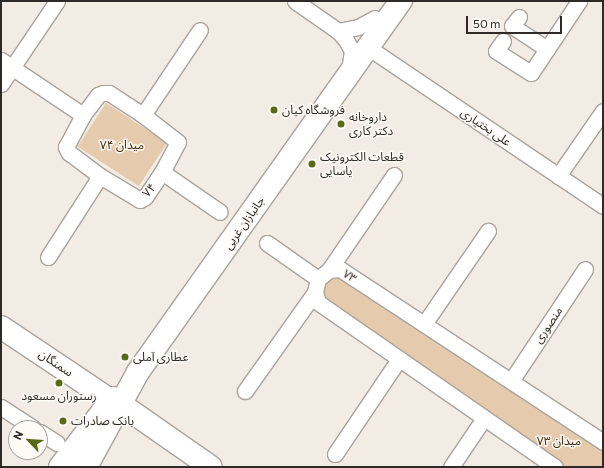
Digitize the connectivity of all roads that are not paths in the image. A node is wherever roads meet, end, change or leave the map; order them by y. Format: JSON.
{"nodes":[{"id":1,"x":57,"y":1,"type":"edge"},
{"id":2,"x":295,"y":1,"type":"edge"},
{"id":3,"x":401,"y":1,"type":"edge"},
{"id":4,"x":579,"y":1,"type":"edge"},
{"id":5,"x":380,"y":9,"type":"edge"},
{"id":6,"x":519,"y":17,"type":"dead end"},
{"id":7,"x":200,"y":30,"type":"dead end"},
{"id":8,"x":338,"y":31,"type":"junction"},
{"id":9,"x":503,"y":41,"type":"dead end"},
{"id":10,"x":369,"y":48,"type":"junction"},
{"id":11,"x":546,"y":49,"type":"junction"},
{"id":12,"x":6,"y":64,"type":"edge"},
{"id":13,"x":349,"y":74,"type":"junction"},
{"id":14,"x":1,"y":84,"type":"edge"},
{"id":15,"x":603,"y":111,"type":"edge"},
{"id":16,"x":83,"y":115,"type":"junction"},
{"id":17,"x":143,"y":115,"type":"junction"},
{"id":18,"x":162,"y":172,"type":"junction"},
{"id":19,"x":394,"y":175,"type":"dead end"},
{"id":20,"x":100,"y":176,"type":"junction"},
{"id":21,"x":558,"y":176,"type":"junction"},
{"id":22,"x":603,"y":206,"type":"edge"},
{"id":23,"x":220,"y":212,"type":"dead end"},
{"id":24,"x":488,"y":230,"type":"dead end"},
{"id":25,"x":267,"y":243,"type":"dead end"},
{"id":26,"x":48,"y":257,"type":"dead end"},
{"id":27,"x":585,"y":270,"type":"dead end"},
{"id":28,"x":321,"y":280,"type":"junction"},
{"id":29,"x":424,"y":324,"type":"junction"},
{"id":30,"x":1,"y":327,"type":"edge"},
{"id":31,"x":399,"y":359,"type":"junction"},
{"id":32,"x":511,"y":381,"type":"junction"},
{"id":33,"x":245,"y":391,"type":"dead end"},
{"id":34,"x":116,"y":403,"type":"junction"},
{"id":35,"x":1,"y":407,"type":"edge"},
{"id":36,"x":484,"y":418,"type":"junction"},
{"id":37,"x":21,"y":420,"type":"edge"},
{"id":38,"x":48,"y":437,"type":"edge"},
{"id":39,"x":601,"y":437,"type":"edge"},
{"id":40,"x":57,"y":443,"type":"dead end"},
{"id":41,"x":335,"y":454,"type":"dead end"},
{"id":42,"x":87,"y":466,"type":"edge"},
{"id":43,"x":60,"y":467,"type":"edge"},
{"id":44,"x":211,"y":467,"type":"edge"},
{"id":45,"x":451,"y":467,"type":"edge"},
{"id":46,"x":556,"y":467,"type":"edge"}],
"edges":[{"from":1,"to":12,"type":"street"},
{"from":2,"to":8,"type":"street"},
{"from":3,"to":10,"type":"main road","name":"جانبازان غربی"},
{"from":4,"to":11,"type":"street"},
{"from":5,"to":8,"type":"street"},
{"from":5,"to":10,"type":"main road"},
{"from":6,"to":11,"type":"street"},
{"from":7,"to":17,"type":"street"},
{"from":8,"to":13,"type":"street","name":"جانبازان غربی"},
{"from":9,"to":11,"type":"street"},
{"from":10,"to":13,"type":"main road","name":"جانبازان غربی"},
{"from":10,"to":21,"type":"street","name":"علی بختیاری"},
{"from":12,"to":14,"type":"street"},
{"from":12,"to":16,"type":"street"},
{"from":13,"to":34,"type":"main road","name":"جانبازان غربی"},
{"from":15,"to":21,"type":"street"},
{"from":16,"to":17,"type":"street","name":"۷۴"},
{"from":16,"to":20,"type":"street","name":"۷۴"},
{"from":17,"to":18,"type":"street","name":"۷۴"},
{"from":18,"to":20,"type":"street","name":"۷۴"},
{"from":18,"to":23,"type":"street"},
{"from":19,"to":28,"type":"street"},
{"from":20,"to":26,"type":"street"},
{"from":21,"to":22,"type":"street","name":"علی بختیاری"},
{"from":24,"to":29,"type":"street"},
{"from":25,"to":28,"type":"street"},
{"from":27,"to":32,"type":"street","name":"منصوری"},
{"from":28,"to":29,"type":"street","name":"۷۳"},
{"from":28,"to":31,"type":"street"},
{"from":28,"to":33,"type":"street"},
{"from":29,"to":32,"type":"street","name":"۷۳"},
{"from":30,"to":34,"type":"main road","name":"سمنگان"},
{"from":31,"to":36,"type":"street"},
{"from":31,"to":41,"type":"street"},
{"from":32,"to":39,"type":"street","name":"۷۳"},
{"from":34,"to":42,"type":"main road","name":"جانبازان غربی"},
{"from":34,"to":43,"type":"main road","name":"جانبازان غربی"},
{"from":34,"to":44,"type":"main road","name":"سمنگان"},
{"from":35,"to":37,"type":"street"},
{"from":36,"to":45,"type":"street"},
{"from":36,"to":46,"type":"street"},
{"from":38,"to":40,"type":"street"}]}
